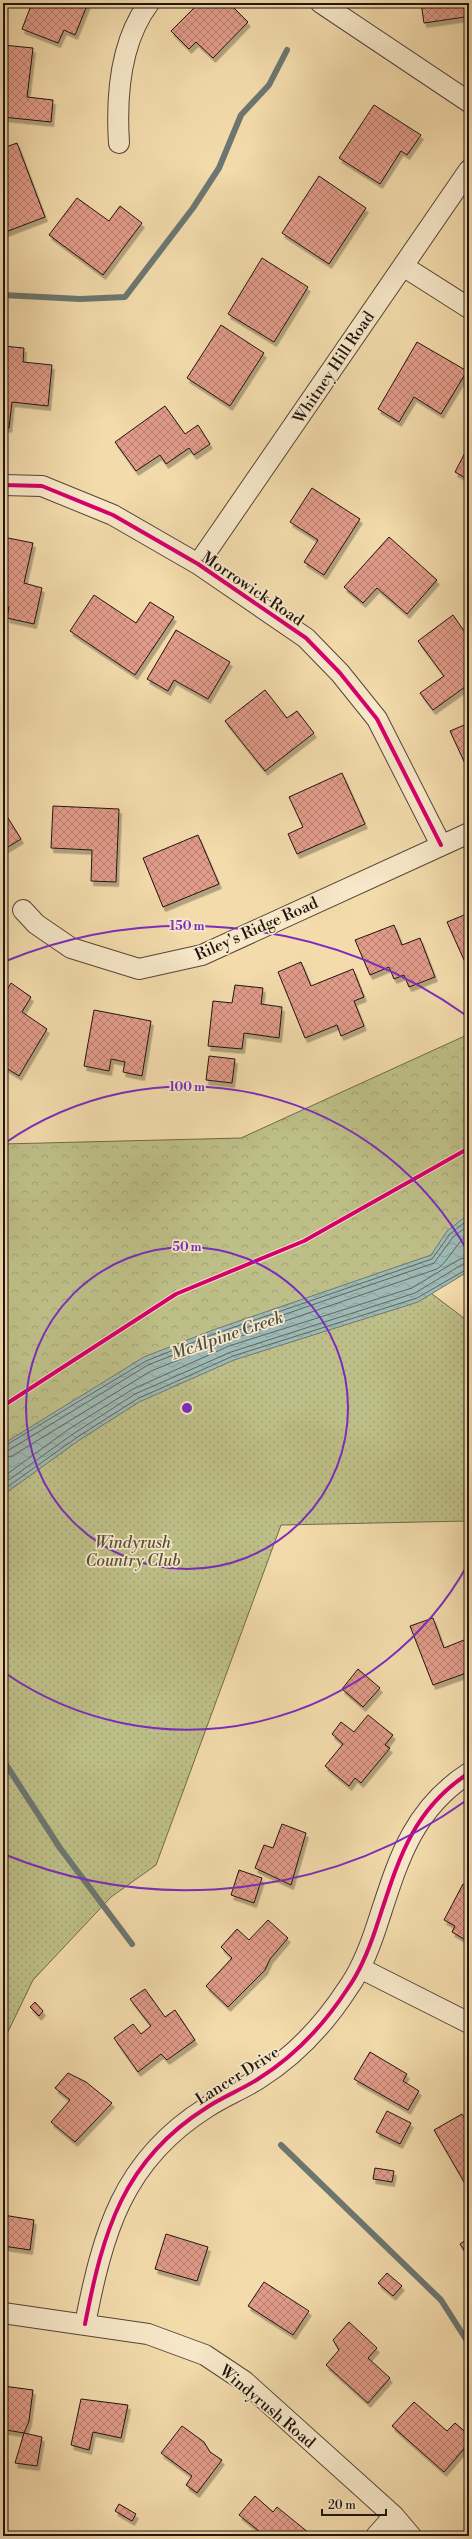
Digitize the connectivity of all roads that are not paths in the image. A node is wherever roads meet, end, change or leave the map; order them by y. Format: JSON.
{"nodes":[{"id":1,"x":149,"y":3,"type":"edge"},
{"id":2,"x":321,"y":3,"type":"edge"},
{"id":3,"x":469,"y":102,"type":"edge"},
{"id":4,"x":118,"y":143,"type":"dead end"},
{"id":5,"x":469,"y":170,"type":"edge"},
{"id":6,"x":403,"y":266,"type":"junction"},
{"id":7,"x":469,"y":308,"type":"edge"},
{"id":8,"x":3,"y":484,"type":"edge"},
{"id":9,"x":198,"y":564,"type":"junction"},
{"id":10,"x":469,"y":833,"type":"edge"},
{"id":11,"x":441,"y":845,"type":"junction"},
{"id":12,"x":23,"y":910,"type":"dead end"},
{"id":13,"x":469,"y":1773,"type":"edge"},
{"id":14,"x":360,"y":1968,"type":"junction"},
{"id":15,"x":469,"y":2023,"type":"edge"},
{"id":16,"x":3,"y":2313,"type":"edge"},
{"id":17,"x":86,"y":2324,"type":"junction"},
{"id":18,"x":394,"y":2516,"type":"junction"},
{"id":19,"x":376,"y":2536,"type":"edge"},
{"id":20,"x":411,"y":2536,"type":"edge"}],
"edges":[{"from":1,"to":4,"type":"street"},
{"from":2,"to":3,"type":"street"},
{"from":5,"to":6,"type":"street","name":"Whitney Hill Road"},
{"from":6,"to":7,"type":"street"},
{"from":6,"to":9,"type":"street","name":"Whitney Hill Road"},
{"from":8,"to":9,"type":"street","name":"Morrowick Road"},
{"from":9,"to":11,"type":"street","name":"Morrowick Road"},
{"from":10,"to":11,"type":"street","name":"Riley's Ridge Road"},
{"from":11,"to":12,"type":"street","name":"Riley's Ridge Road"},
{"from":13,"to":14,"type":"street","name":"Lancer Drive"},
{"from":14,"to":15,"type":"street"},
{"from":14,"to":17,"type":"street","name":"Lancer Drive"},
{"from":16,"to":17,"type":"street","name":"Windyrush Road"},
{"from":17,"to":18,"type":"street","name":"Windyrush Road"},
{"from":18,"to":19,"type":"street"},
{"from":18,"to":20,"type":"street","name":"Windyrush Road"}]}
